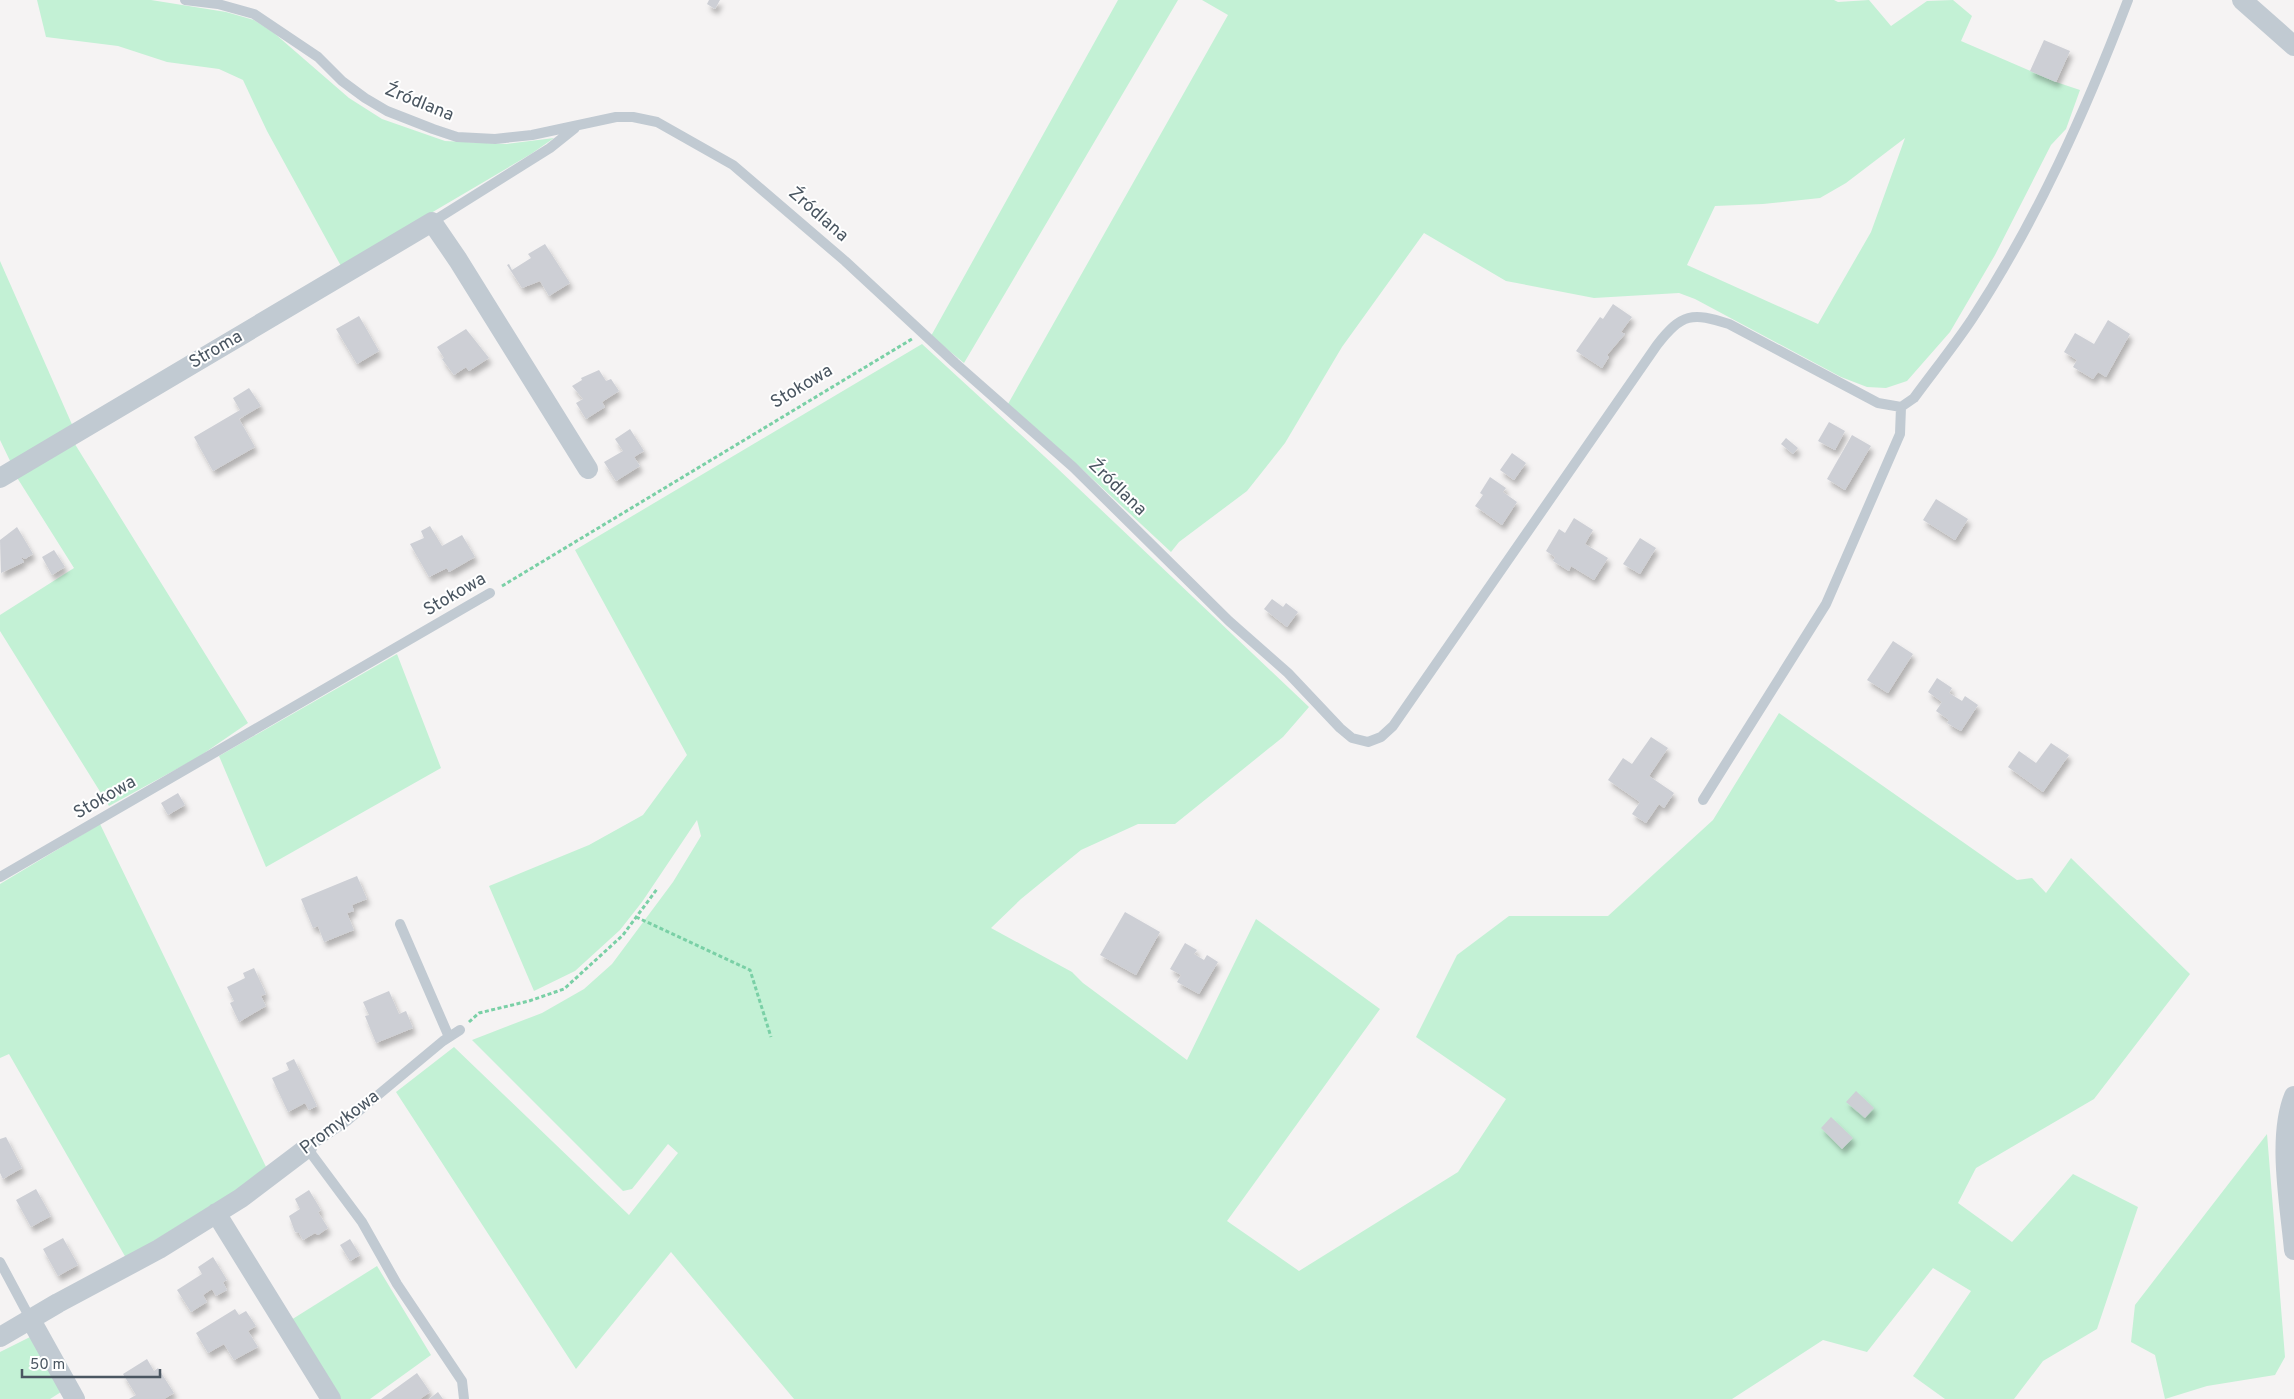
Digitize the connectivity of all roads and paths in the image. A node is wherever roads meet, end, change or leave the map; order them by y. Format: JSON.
{"nodes":[{"id":1,"x":185,"y":0,"type":"edge"},
{"id":2,"x":2128,"y":0,"type":"edge"},
{"id":3,"x":2242,"y":0,"type":"edge"},
{"id":4,"x":2294,"y":46,"type":"edge"},
{"id":5,"x":576,"y":127,"type":"junction"},
{"id":6,"x":432,"y":222,"type":"junction"},
{"id":7,"x":922,"y":333,"type":"junction"},
{"id":8,"x":1900,"y":407,"type":"junction"},
{"id":9,"x":588,"y":469,"type":"dead end"},
{"id":10,"x":0,"y":478,"type":"edge"},
{"id":11,"x":490,"y":593,"type":"joint"},
{"id":12,"x":1703,"y":800,"type":"dead end"},
{"id":13,"x":0,"y":878,"type":"edge"},
{"id":14,"x":657,"y":889,"type":"dead end"},
{"id":15,"x":636,"y":917,"type":"junction"},
{"id":16,"x":400,"y":924,"type":"dead end"},
{"id":17,"x":460,"y":1030,"type":"joint"},
{"id":18,"x":449,"y":1037,"type":"junction"},
{"id":19,"x":771,"y":1037,"type":"dead end"},
{"id":20,"x":2294,"y":1096,"type":"edge"},
{"id":21,"x":307,"y":1148,"type":"junction"},
{"id":22,"x":216,"y":1213,"type":"junction"},
{"id":23,"x":2294,"y":1250,"type":"edge"},
{"id":24,"x":0,"y":1262,"type":"edge"},
{"id":25,"x":31,"y":1320,"type":"junction"},
{"id":26,"x":0,"y":1337,"type":"edge"},
{"id":27,"x":75,"y":1399,"type":"edge"},
{"id":28,"x":331,"y":1399,"type":"edge"},
{"id":29,"x":464,"y":1399,"type":"edge"}],
"edges":[{"from":1,"to":5,"type":"lane","name":"Źródlana"},
{"from":2,"to":8,"type":"lane"},
{"from":3,"to":4,"type":"street"},
{"from":5,"to":6,"type":"lane"},
{"from":5,"to":7,"type":"lane","name":"Źródlana"},
{"from":6,"to":9,"type":"street"},
{"from":6,"to":10,"type":"street","name":"Stroma"},
{"from":7,"to":8,"type":"lane","name":"Źródlana"},
{"from":7,"to":11,"type":"path","name":"Stokowa"},
{"from":8,"to":12,"type":"lane"},
{"from":11,"to":13,"type":"lane","name":"Stokowa"},
{"from":14,"to":15,"type":"path"},
{"from":15,"to":17,"type":"path"},
{"from":15,"to":19,"type":"path"},
{"from":16,"to":18,"type":"lane"},
{"from":17,"to":18,"type":"lane","name":"Promykowa"},
{"from":18,"to":21,"type":"lane","name":"Promykowa"},
{"from":20,"to":23,"type":"street"},
{"from":21,"to":22,"type":"street","name":"Promykowa"},
{"from":21,"to":29,"type":"lane"},
{"from":22,"to":25,"type":"street","name":"Promykowa"},
{"from":22,"to":28,"type":"street"},
{"from":24,"to":25,"type":"lane"},
{"from":25,"to":26,"type":"street","name":"Promykowa"},
{"from":25,"to":27,"type":"street"}]}
